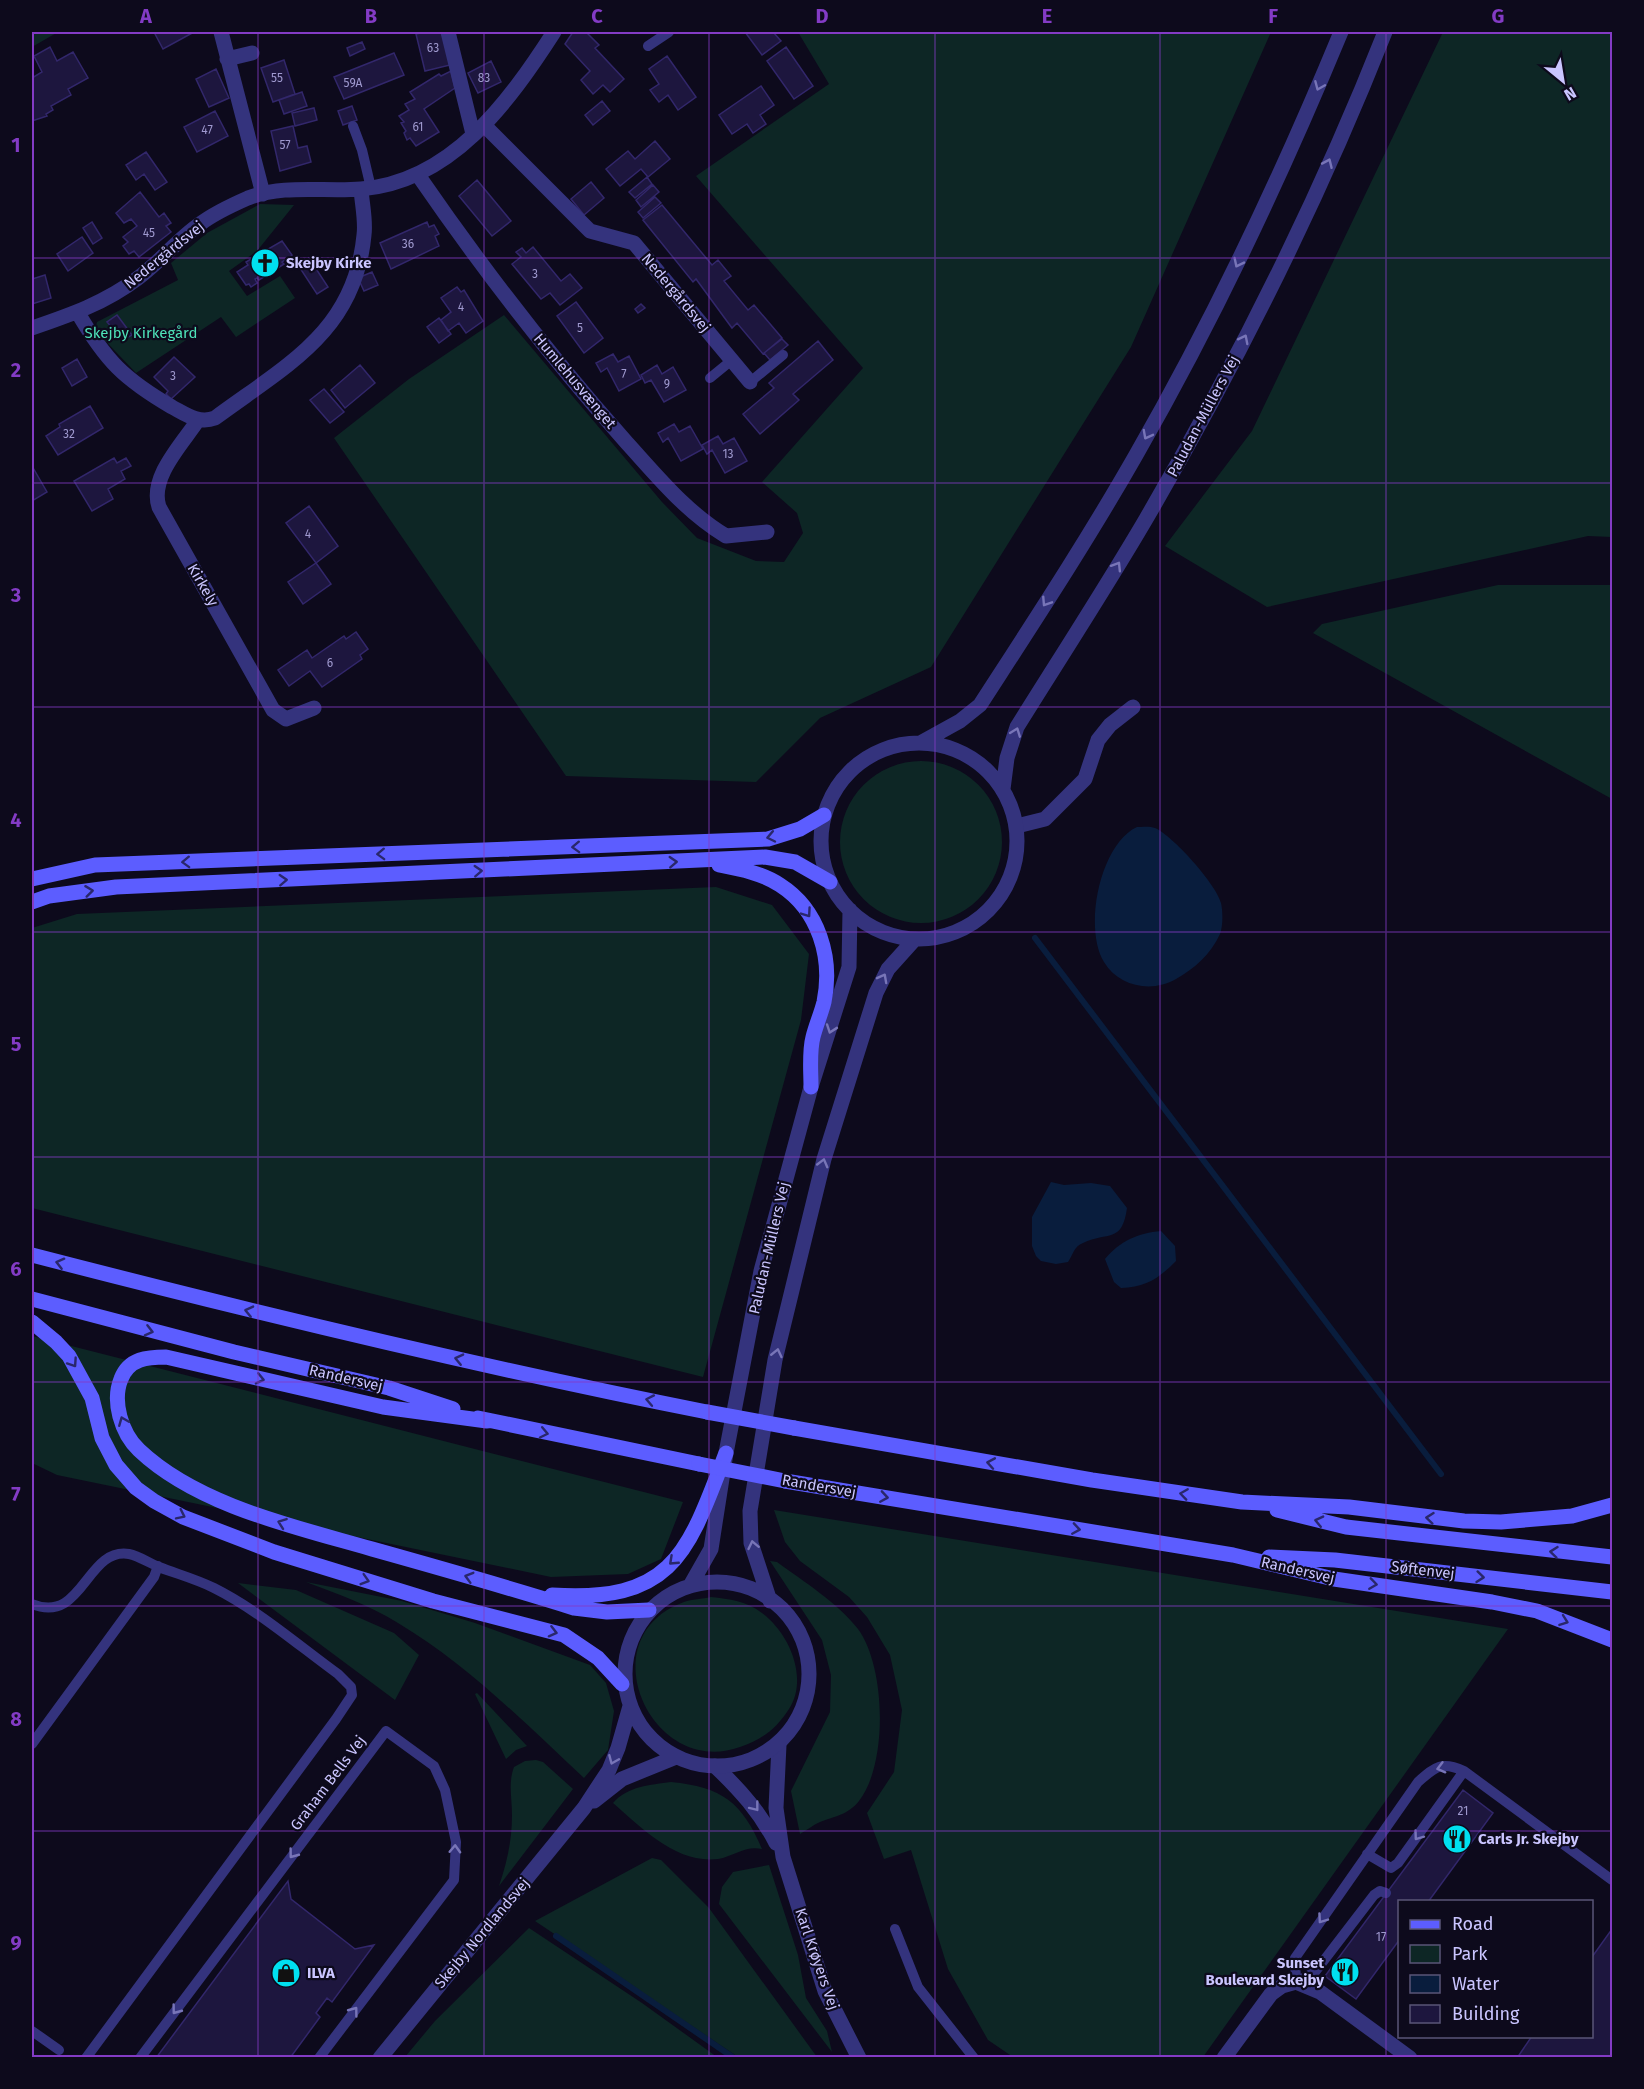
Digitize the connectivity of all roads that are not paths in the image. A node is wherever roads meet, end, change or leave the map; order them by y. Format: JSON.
{"nodes":[{"id":1,"x":220,"y":32,"type":"edge"},
{"id":2,"x":448,"y":32,"type":"edge"},
{"id":3,"x":554,"y":32,"type":"edge"},
{"id":4,"x":669,"y":32,"type":"edge"},
{"id":5,"x":1341,"y":32,"type":"edge"},
{"id":6,"x":1385,"y":32,"type":"edge"},
{"id":7,"x":648,"y":46,"type":"dead end"},
{"id":8,"x":252,"y":52,"type":"dead end"},
{"id":9,"x":228,"y":59,"type":"junction"},
{"id":10,"x":353,"y":126,"type":"dead end"},
{"id":11,"x":479,"y":129,"type":"junction"},
{"id":12,"x":418,"y":175,"type":"junction"},
{"id":13,"x":366,"y":188,"type":"junction"},
{"id":14,"x":263,"y":194,"type":"junction"},
{"id":15,"x":78,"y":313,"type":"junction"},
{"id":16,"x":32,"y":328,"type":"edge"},
{"id":17,"x":783,"y":355,"type":"dead end"},
{"id":18,"x":732,"y":360,"type":"junction"},
{"id":19,"x":710,"y":378,"type":"dead end"},
{"id":20,"x":750,"y":382,"type":"joint"},
{"id":21,"x":198,"y":420,"type":"junction"},
{"id":22,"x":767,"y":532,"type":"dead end"},
{"id":23,"x":1133,"y":707,"type":"dead end"},
{"id":24,"x":314,"y":708,"type":"dead end"},
{"id":25,"x":922,"y":742,"type":"junction"},
{"id":26,"x":1004,"y":789,"type":"junction"},
{"id":27,"x":824,"y":815,"type":"junction"},
{"id":28,"x":1017,"y":826,"type":"junction"},
{"id":29,"x":702,"y":861,"type":"junction"},
{"id":30,"x":32,"y":879,"type":"edge"},
{"id":31,"x":830,"y":882,"type":"junction"},
{"id":32,"x":32,"y":902,"type":"edge"},
{"id":33,"x":850,"y":910,"type":"junction"},
{"id":34,"x":915,"y":939,"type":"junction"},
{"id":35,"x":811,"y":1087,"type":"junction"},
{"id":36,"x":32,"y":1255,"type":"edge"},
{"id":37,"x":32,"y":1299,"type":"edge"},
{"id":38,"x":32,"y":1322,"type":"edge"},
{"id":39,"x":487,"y":1421,"type":"junction"},
{"id":40,"x":726,"y":1453,"type":"junction"},
{"id":41,"x":1242,"y":1502,"type":"junction"},
{"id":42,"x":1612,"y":1505,"type":"edge"},
{"id":43,"x":1233,"y":1555,"type":"junction"},
{"id":44,"x":1612,"y":1557,"type":"edge"},
{"id":45,"x":158,"y":1566,"type":"junction"},
{"id":46,"x":690,"y":1586,"type":"junction"},
{"id":47,"x":1612,"y":1592,"type":"edge"},
{"id":48,"x":526,"y":1593,"type":"junction"},
{"id":49,"x":770,"y":1601,"type":"junction"},
{"id":50,"x":32,"y":1604,"type":"edge"},
{"id":51,"x":650,"y":1610,"type":"junction"},
{"id":52,"x":1612,"y":1640,"type":"edge"},
{"id":53,"x":622,"y":1684,"type":"junction"},
{"id":54,"x":630,"y":1706,"type":"junction"},
{"id":55,"x":32,"y":1744,"type":"edge"},
{"id":56,"x":779,"y":1745,"type":"junction"},
{"id":57,"x":676,"y":1758,"type":"junction"},
{"id":58,"x":715,"y":1766,"type":"junction"},
{"id":59,"x":1464,"y":1771,"type":"junction"},
{"id":60,"x":584,"y":1808,"type":"junction"},
{"id":61,"x":1367,"y":1854,"type":"junction"},
{"id":62,"x":783,"y":1857,"type":"junction"},
{"id":63,"x":1612,"y":1880,"type":"edge"},
{"id":64,"x":1386,"y":1893,"type":"dead end"},
{"id":65,"x":895,"y":1929,"type":"dead end"},
{"id":66,"x":1296,"y":1982,"type":"junction"},
{"id":67,"x":32,"y":2031,"type":"edge"},
{"id":68,"x":59,"y":2050,"type":"dead end"},
{"id":69,"x":86,"y":2058,"type":"edge"},
{"id":70,"x":140,"y":2058,"type":"edge"},
{"id":71,"x":319,"y":2058,"type":"edge"},
{"id":72,"x":380,"y":2058,"type":"edge"},
{"id":73,"x":859,"y":2058,"type":"edge"},
{"id":74,"x":974,"y":2058,"type":"edge"},
{"id":75,"x":1224,"y":2058,"type":"edge"},
{"id":76,"x":1410,"y":2058,"type":"edge"}],
"edges":[{"from":1,"to":9,"type":"street"},
{"from":2,"to":11,"type":"street"},
{"from":3,"to":11,"type":"street","name":"Nedergårdsvej"},
{"from":4,"to":7,"type":"lane"},
{"from":5,"to":25,"type":"street","one_way":true},
{"from":26,"to":6,"type":"street","name":"Paludan-Müllers Vej","one_way":true},
{"from":8,"to":9,"type":"street"},
{"from":9,"to":14,"type":"street"},
{"from":10,"to":13,"type":"lane"},
{"from":11,"to":12,"type":"street","name":"Nedergårdsvej"},
{"from":11,"to":18,"type":"street","name":"Nedergårdsvej"},
{"from":12,"to":13,"type":"street","name":"Nedergårdsvej"},
{"from":12,"to":22,"type":"street","name":"Humlehusvænget"},
{"from":13,"to":14,"type":"street","name":"Nedergårdsvej"},
{"from":13,"to":21,"type":"street"},
{"from":14,"to":15,"type":"street","name":"Nedergårdsvej"},
{"from":15,"to":16,"type":"street","name":"Nedergårdsvej"},
{"from":15,"to":21,"type":"street"},
{"from":17,"to":20,"type":"lane"},
{"from":18,"to":19,"type":"lane"},
{"from":18,"to":20,"type":"street","name":"Nedergårdsvej"},
{"from":21,"to":24,"type":"street","name":"Kirkely"},
{"from":23,"to":28,"type":"street"},
{"from":25,"to":26,"type":"street"},
{"from":25,"to":27,"type":"street"},
{"from":26,"to":28,"type":"street"},
{"from":27,"to":30,"type":"main road","one_way":true},
{"from":27,"to":31,"type":"street"},
{"from":28,"to":34,"type":"street"},
{"from":29,"to":31,"type":"main road"},
{"from":32,"to":29,"type":"main road","one_way":true},
{"from":29,"to":35,"type":"main road","one_way":true},
{"from":31,"to":33,"type":"street"},
{"from":33,"to":34,"type":"street"},
{"from":33,"to":35,"type":"street","name":"Paludan-Müllers Vej","one_way":true},
{"from":49,"to":34,"type":"street","one_way":true},
{"from":35,"to":40,"type":"street","name":"Paludan-Müllers Vej"},
{"from":41,"to":36,"type":"main road","one_way":true,"bridge":true},
{"from":37,"to":39,"type":"main road","name":"Randersvej","one_way":true},
{"from":38,"to":53,"type":"main road","one_way":true},
{"from":39,"to":43,"type":"main road","name":"Randersvej","one_way":true,"bridge":true},
{"from":48,"to":39,"type":"main road","one_way":true},
{"from":40,"to":46,"type":"street","name":"Paludan-Müllers Vej"},
{"from":40,"to":48,"type":"main road","one_way":true},
{"from":42,"to":41,"type":"main road","one_way":true},
{"from":44,"to":41,"type":"main road","one_way":true},
{"from":43,"to":47,"type":"main road","name":"Søftenvej","one_way":true},
{"from":43,"to":52,"type":"main road","name":"Randersvej","one_way":true},
{"from":45,"to":50,"type":"lane"},
{"from":45,"to":55,"type":"lane"},
{"from":45,"to":69,"type":"lane"},
{"from":46,"to":49,"type":"street"},
{"from":46,"to":51,"type":"street"},
{"from":48,"to":51,"type":"main road"},
{"from":49,"to":56,"type":"street"},
{"from":51,"to":53,"type":"street"},
{"from":53,"to":54,"type":"street"},
{"from":54,"to":57,"type":"street"},
{"from":54,"to":60,"type":"street","name":"Skejby Nordlandsvej","one_way":true},
{"from":56,"to":58,"type":"street"},
{"from":56,"to":62,"type":"street","name":"Karl Krøyers Vej"},
{"from":57,"to":58,"type":"street"},
{"from":57,"to":60,"type":"street","name":"Skejby Nordlandsvej"},
{"from":58,"to":62,"type":"street","name":"Karl Krøyers Vej","one_way":true},
{"from":59,"to":61,"type":"lane","one_way":true},
{"from":59,"to":61,"type":"lane","one_way":true},
{"from":59,"to":63,"type":"lane"},
{"from":60,"to":72,"type":"street","name":"Skejby Nordlandsvej"},
{"from":61,"to":66,"type":"lane","one_way":true},
{"from":62,"to":73,"type":"street","name":"Karl Krøyers Vej"},
{"from":64,"to":66,"type":"lane"},
{"from":65,"to":74,"type":"lane"},
{"from":66,"to":75,"type":"street"},
{"from":66,"to":76,"type":"street"},
{"from":67,"to":68,"type":"lane"},
{"from":71,"to":70,"type":"lane","name":"Graham Bells Vej","one_way":true}]}
